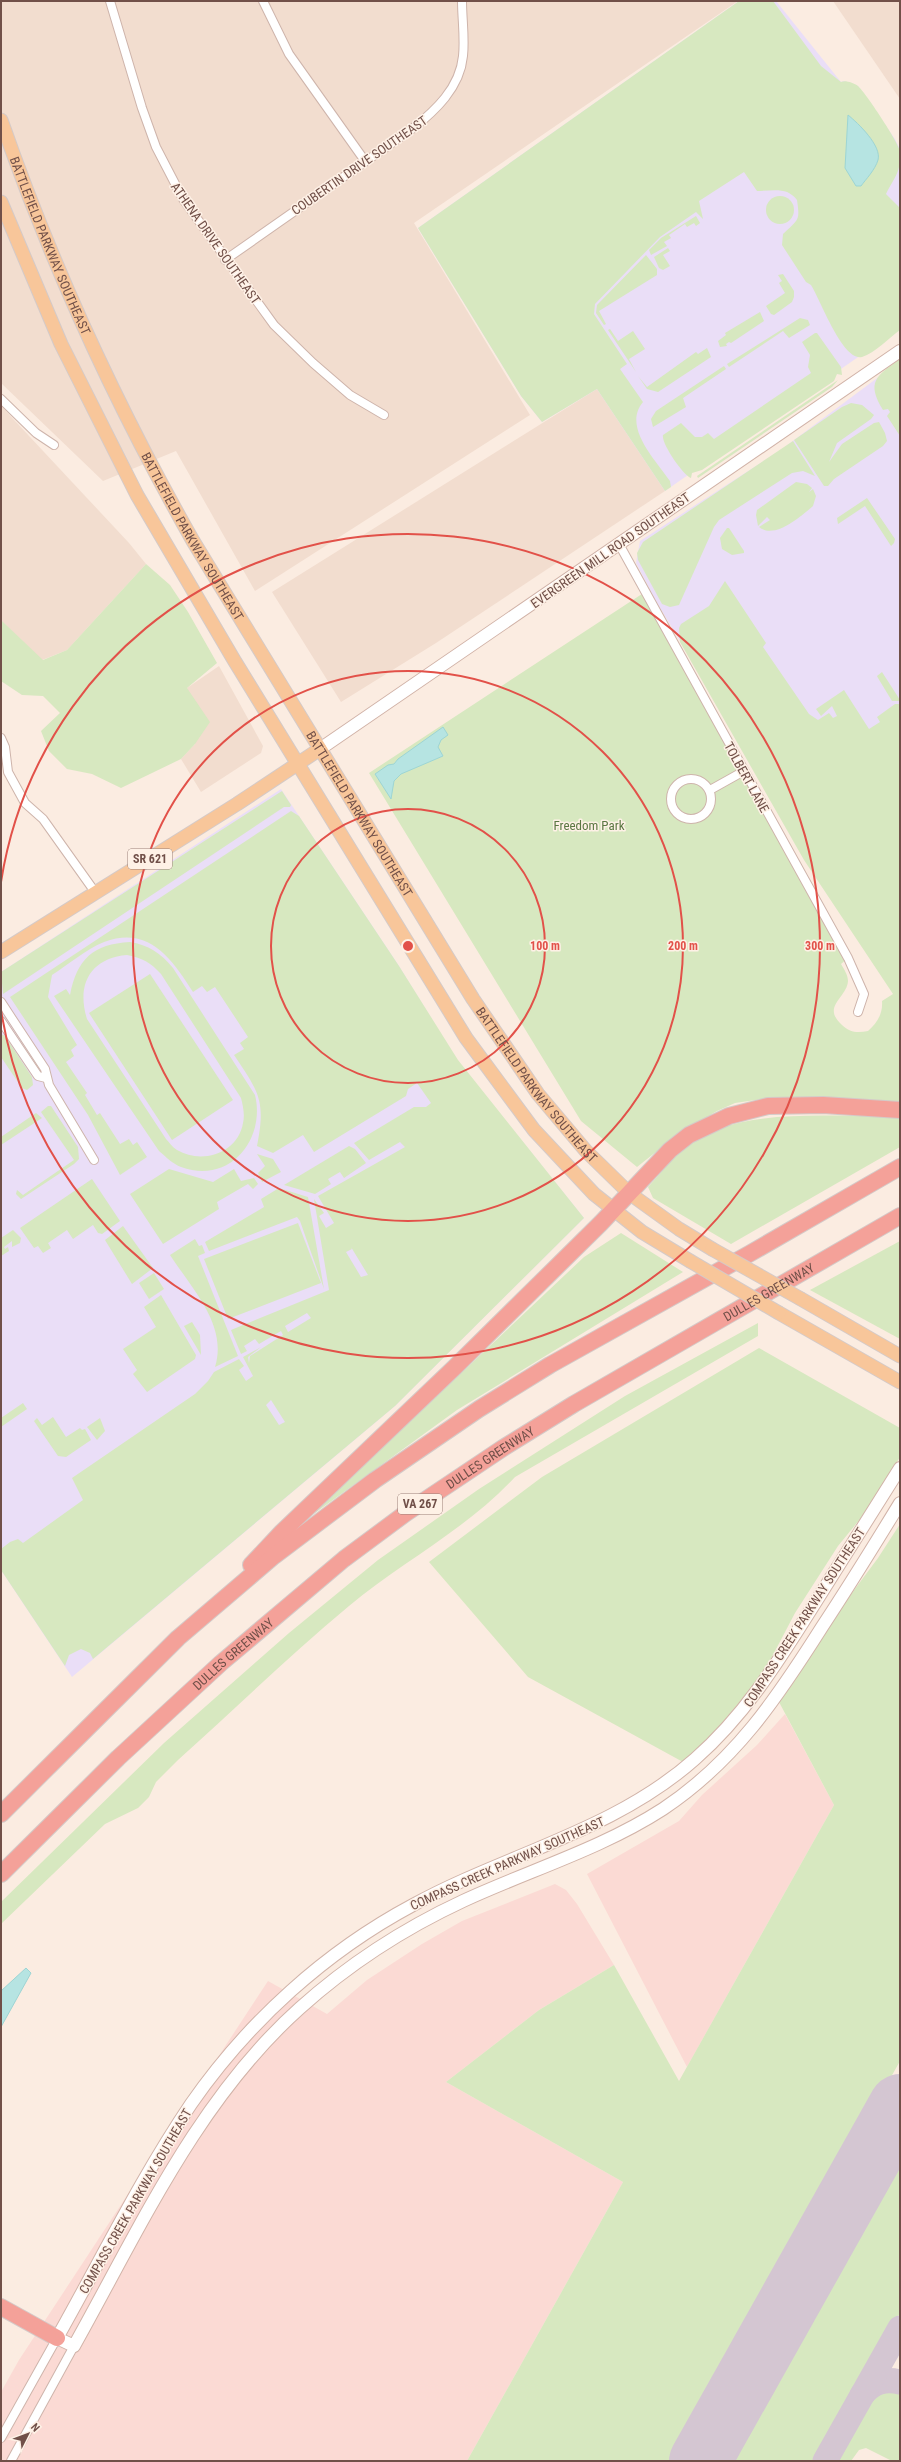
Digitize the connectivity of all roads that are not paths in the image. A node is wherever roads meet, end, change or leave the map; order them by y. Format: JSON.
{"nodes":[{"id":1,"x":110,"y":1,"type":"edge"},
{"id":2,"x":263,"y":1,"type":"edge"},
{"id":3,"x":462,"y":1,"type":"edge"},
{"id":4,"x":1,"y":120,"type":"edge"},
{"id":5,"x":365,"y":161,"type":"junction"},
{"id":6,"x":1,"y":202,"type":"edge"},
{"id":7,"x":4,"y":217,"type":"edge"},
{"id":8,"x":225,"y":260,"type":"junction"},
{"id":9,"x":900,"y":350,"type":"edge"},
{"id":10,"x":1,"y":399,"type":"edge"},
{"id":11,"x":384,"y":415,"type":"dead end"},
{"id":12,"x":54,"y":445,"type":"dead end"},
{"id":13,"x":619,"y":544,"type":"junction"},
{"id":14,"x":1,"y":738,"type":"edge"},
{"id":15,"x":320,"y":749,"type":"junction"},
{"id":16,"x":298,"y":764,"type":"junction"},
{"id":17,"x":744,"y":771,"type":"junction"},
{"id":18,"x":710,"y":790,"type":"junction"},
{"id":19,"x":95,"y":892,"type":"junction"},
{"id":20,"x":1,"y":952,"type":"edge"},
{"id":21,"x":1,"y":1002,"type":"edge"},
{"id":22,"x":858,"y":1012,"type":"dead end"},
{"id":23,"x":1,"y":1021,"type":"edge"},
{"id":24,"x":46,"y":1078,"type":"junction"},
{"id":25,"x":900,"y":1110,"type":"edge"},
{"id":26,"x":94,"y":1160,"type":"dead end"},
{"id":27,"x":900,"y":1167,"type":"edge"},
{"id":28,"x":628,"y":1193,"type":"junction"},
{"id":29,"x":613,"y":1210,"type":"junction"},
{"id":30,"x":900,"y":1216,"type":"edge"},
{"id":31,"x":900,"y":1356,"type":"edge"},
{"id":32,"x":900,"y":1382,"type":"edge"},
{"id":33,"x":900,"y":1468,"type":"edge"},
{"id":34,"x":900,"y":1503,"type":"edge"},
{"id":35,"x":197,"y":1622,"type":"junction"},
{"id":36,"x":1,"y":1814,"type":"edge"},
{"id":37,"x":1,"y":1874,"type":"edge"},
{"id":38,"x":1,"y":2307,"type":"edge"},
{"id":39,"x":57,"y":2338,"type":"junction"},
{"id":40,"x":74,"y":2346,"type":"junction"},
{"id":41,"x":1,"y":2438,"type":"edge"},
{"id":42,"x":11,"y":2461,"type":"edge"}],
"edges":[{"from":1,"to":8,"type":"street","name":"ATHENA DRIVE SOUTHEAST"},
{"from":2,"to":5,"type":"street"},
{"from":3,"to":5,"type":"street","name":"COUBERTIN DRIVE SOUTHEAST"},
{"from":4,"to":15,"type":"main road","name":"BATTLEFIELD PARKWAY SOUTHEAST"},
{"from":5,"to":8,"type":"street","name":"COUBERTIN DRIVE SOUTHEAST"},
{"from":6,"to":7,"type":"main road","name":"BATTLEFIELD PARKWAY SOUTHEAST"},
{"from":7,"to":16,"type":"main road","name":"BATTLEFIELD PARKWAY SOUTHEAST"},
{"from":8,"to":11,"type":"street","name":"ATHENA DRIVE SOUTHEAST"},
{"from":9,"to":13,"type":"street","name":"EVERGREEN MILL ROAD SOUTHEAST","number":"SR 621"},
{"from":10,"to":12,"type":"street"},
{"from":13,"to":15,"type":"street","name":"EVERGREEN MILL ROAD SOUTHEAST","number":"SR 621"},
{"from":13,"to":17,"type":"street","name":"TOLBERT LANE"},
{"from":14,"to":19,"type":"street"},
{"from":15,"to":16,"type":"main road","number":"SR 621"},
{"from":15,"to":28,"type":"main road","name":"BATTLEFIELD PARKWAY SOUTHEAST"},
{"from":16,"to":19,"type":"main road","number":"SR 621"},
{"from":16,"to":29,"type":"main road","name":"BATTLEFIELD PARKWAY SOUTHEAST"},
{"from":17,"to":18,"type":"street"},
{"from":17,"to":22,"type":"street","name":"TOLBERT LANE"},
{"from":18,"to":18,"type":"street"},
{"from":19,"to":20,"type":"main road","number":"SR 621"},
{"from":21,"to":24,"type":"street"},
{"from":23,"to":24,"type":"street"},
{"from":24,"to":26,"type":"street"},
{"from":25,"to":28,"type":"highway"},
{"from":27,"to":35,"type":"highway"},
{"from":28,"to":29,"type":"highway"},
{"from":28,"to":31,"type":"main road","name":"BATTLEFIELD PARKWAY SOUTHEAST","bridge":true},
{"from":29,"to":32,"type":"main road","name":"BATTLEFIELD PARKWAY SOUTHEAST","bridge":true},
{"from":29,"to":35,"type":"highway"},
{"from":30,"to":37,"type":"highway","name":"DULLES GREENWAY","number":"VA 267"},
{"from":33,"to":39,"type":"street","name":"COMPASS CREEK PARKWAY SOUTHEAST"},
{"from":34,"to":40,"type":"street","name":"COMPASS CREEK PARKWAY SOUTHEAST"},
{"from":35,"to":36,"type":"highway"},
{"from":38,"to":39,"type":"highway"},
{"from":39,"to":40,"type":"street"},
{"from":39,"to":41,"type":"street","name":"COMPASS CREEK PARKWAY SOUTHEAST"},
{"from":40,"to":42,"type":"street","name":"COMPASS CREEK PARKWAY SOUTHEAST"}]}
